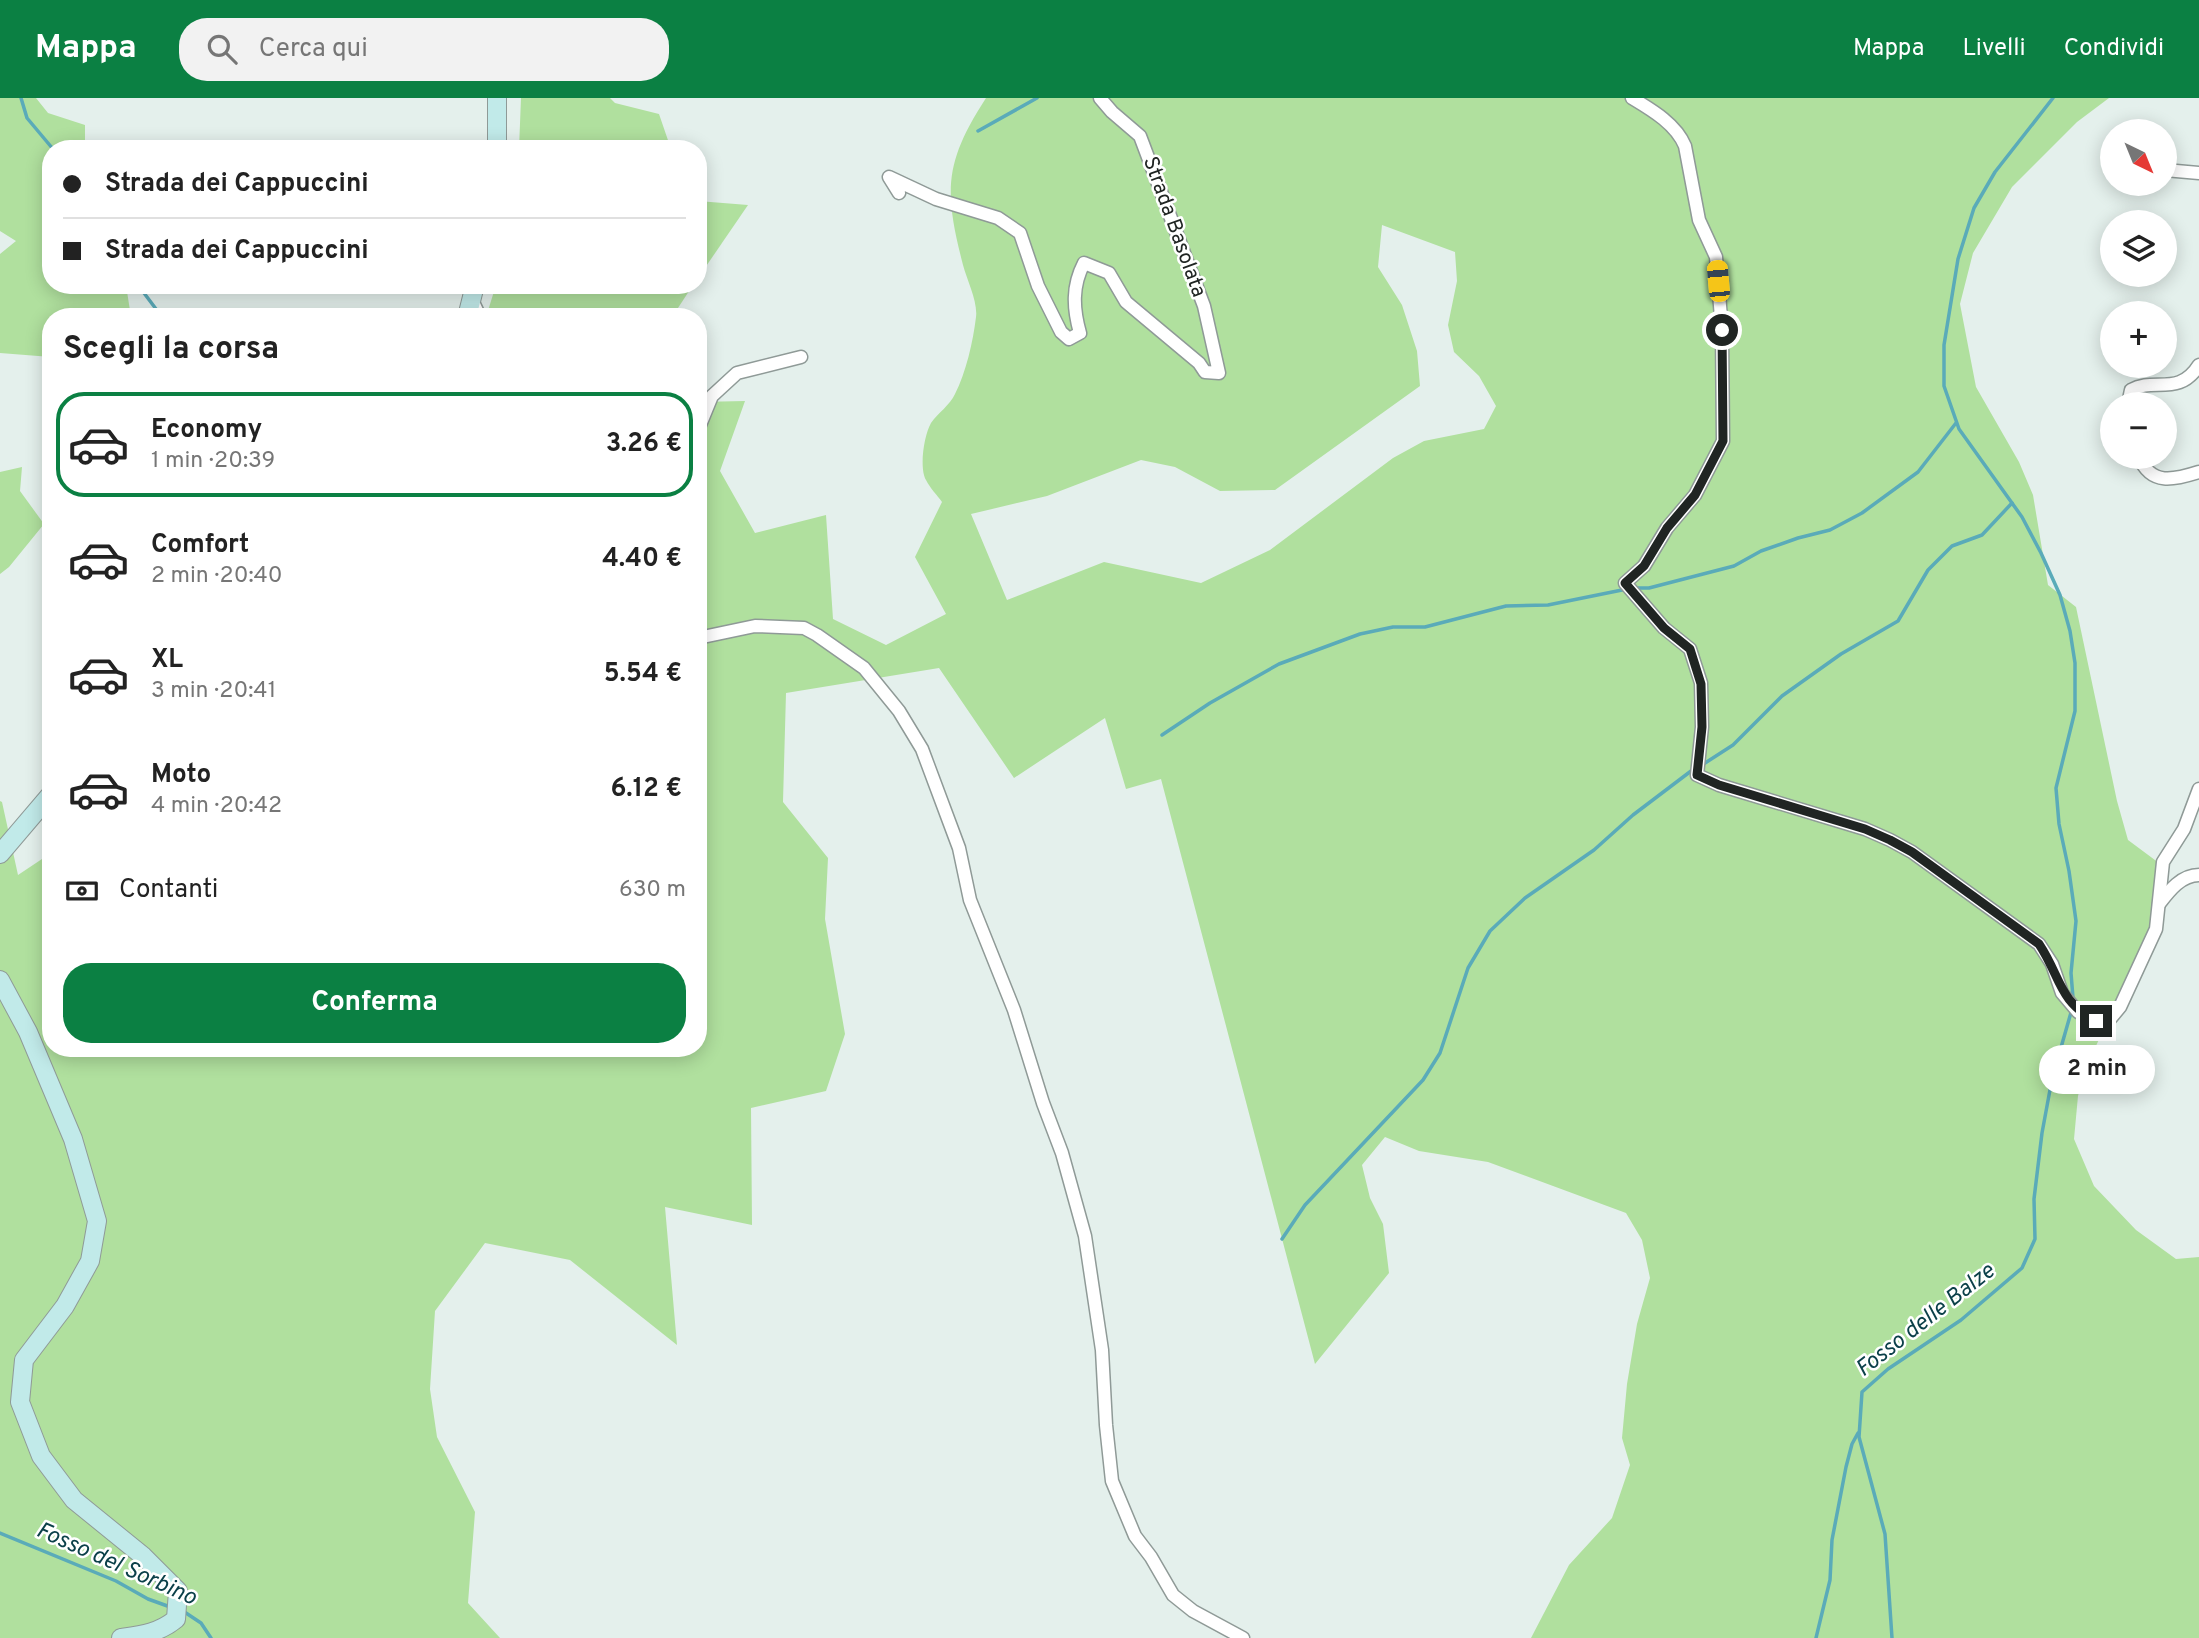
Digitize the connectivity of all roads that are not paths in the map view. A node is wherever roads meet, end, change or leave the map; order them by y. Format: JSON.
{"nodes":[{"id":1,"x":498,"y":98,"type":"edge"},
{"id":2,"x":1100,"y":98,"type":"edge"},
{"id":3,"x":1632,"y":98,"type":"edge"},
{"id":4,"x":498,"y":140,"type":"edge"},
{"id":5,"x":2177,"y":171,"type":"edge"},
{"id":6,"x":2199,"y":173,"type":"edge"},
{"id":7,"x":899,"y":194,"type":"dead end"},
{"id":8,"x":801,"y":357,"type":"dead end"},
{"id":9,"x":2199,"y":365,"type":"edge"},
{"id":10,"x":2131,"y":392,"type":"edge"},
{"id":11,"x":707,"y":408,"type":"edge"},
{"id":12,"x":2144,"y":469,"type":"edge"},
{"id":13,"x":2199,"y":472,"type":"edge"},
{"id":14,"x":707,"y":636,"type":"edge"},
{"id":15,"x":2199,"y":789,"type":"edge"},
{"id":16,"x":42,"y":805,"type":"edge"},
{"id":17,"x":0,"y":854,"type":"edge"},
{"id":18,"x":2199,"y":875,"type":"edge"},
{"id":19,"x":2158,"y":904,"type":"junction"},
{"id":20,"x":0,"y":980,"type":"edge"},
{"id":21,"x":121,"y":1638,"type":"edge"},
{"id":22,"x":1242,"y":1638,"type":"edge"}],
"edges":[{"from":1,"to":4,"type":"main road"},
{"from":2,"to":7,"type":"street","name":"Strada Basolata"},
{"from":3,"to":19,"type":"street"},
{"from":5,"to":6,"type":"street"},
{"from":8,"to":11,"type":"street"},
{"from":9,"to":10,"type":"street"},
{"from":12,"to":13,"type":"street"},
{"from":14,"to":22,"type":"street"},
{"from":15,"to":19,"type":"street"},
{"from":16,"to":17,"type":"main road"},
{"from":18,"to":19,"type":"street"},
{"from":20,"to":21,"type":"main road"}]}
